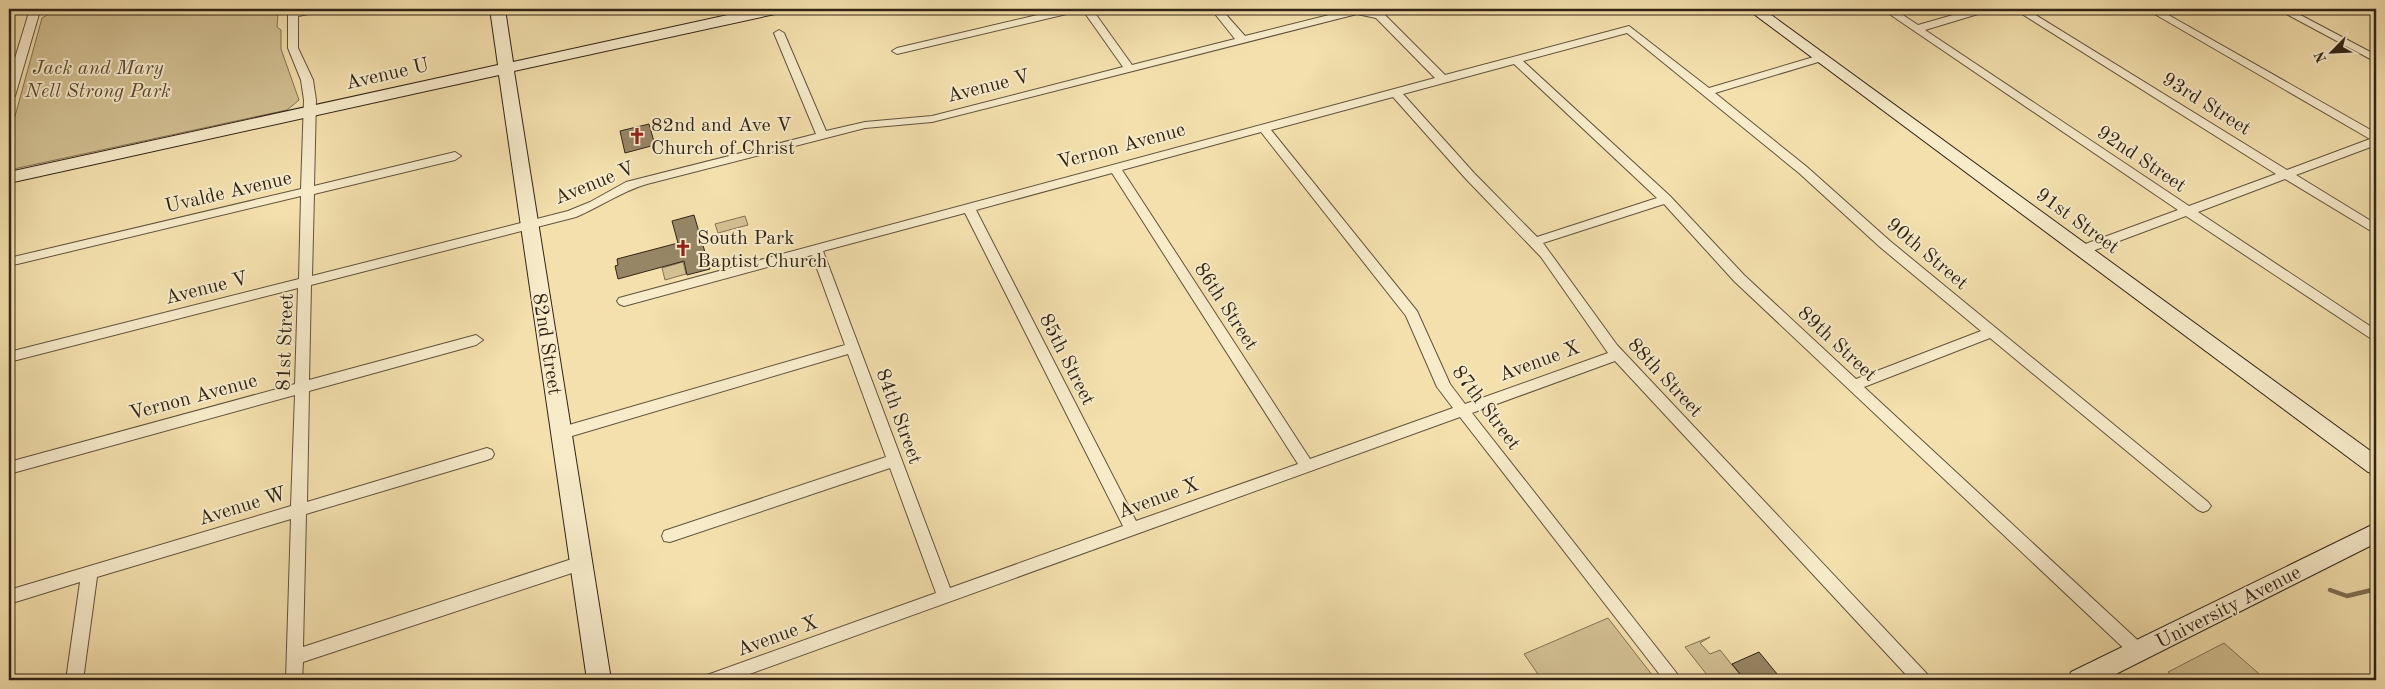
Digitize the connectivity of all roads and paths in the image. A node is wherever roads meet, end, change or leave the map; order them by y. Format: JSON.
{"nodes":[{"id":1,"x":50,"y":9,"type":"edge"},
{"id":2,"x":320,"y":9,"type":"edge"},
{"id":3,"x":497,"y":9,"type":"edge"},
{"id":4,"x":775,"y":9,"type":"edge"},
{"id":5,"x":1076,"y":9,"type":"edge"},
{"id":6,"x":1088,"y":9,"type":"edge"},
{"id":7,"x":1216,"y":9,"type":"edge"},
{"id":8,"x":1754,"y":9,"type":"edge"},
{"id":9,"x":1887,"y":9,"type":"edge"},
{"id":10,"x":1984,"y":9,"type":"edge"},
{"id":11,"x":2018,"y":9,"type":"edge"},
{"id":12,"x":2151,"y":9,"type":"edge"},
{"id":13,"x":2282,"y":9,"type":"edge"},
{"id":14,"x":34,"y":10,"type":"edge"},
{"id":15,"x":293,"y":12,"type":"edge"},
{"id":16,"x":1630,"y":28,"type":"joint"},
{"id":17,"x":1917,"y":29,"type":"junction"},
{"id":18,"x":779,"y":33,"type":"dead end"},
{"id":19,"x":1242,"y":40,"type":"junction"},
{"id":20,"x":897,"y":51,"type":"dead end"},
{"id":21,"x":1821,"y":58,"type":"junction"},
{"id":22,"x":2376,"y":59,"type":"edge"},
{"id":23,"x":1516,"y":60,"type":"junction"},
{"id":24,"x":506,"y":68,"type":"junction"},
{"id":25,"x":1130,"y":69,"type":"junction"},
{"id":26,"x":1440,"y":78,"type":"junction"},
{"id":27,"x":1394,"y":91,"type":"junction"},
{"id":28,"x":1707,"y":92,"type":"junction"},
{"id":29,"x":9,"y":95,"type":"edge"},
{"id":30,"x":309,"y":112,"type":"junction"},
{"id":31,"x":1263,"y":127,"type":"junction"},
{"id":32,"x":822,"y":135,"type":"junction"},
{"id":33,"x":2376,"y":140,"type":"edge"},
{"id":34,"x":455,"y":156,"type":"dead end"},
{"id":35,"x":1114,"y":167,"type":"junction"},
{"id":36,"x":2286,"y":174,"type":"junction"},
{"id":37,"x":9,"y":178,"type":"edge"},
{"id":38,"x":308,"y":191,"type":"junction"},
{"id":39,"x":1666,"y":199,"type":"junction"},
{"id":40,"x":968,"y":208,"type":"junction"},
{"id":41,"x":2187,"y":211,"type":"junction"},
{"id":42,"x":530,"y":225,"type":"junction"},
{"id":43,"x":2376,"y":230,"type":"edge"},
{"id":44,"x":1534,"y":242,"type":"junction"},
{"id":45,"x":816,"y":249,"type":"junction"},
{"id":46,"x":2082,"y":250,"type":"junction"},
{"id":47,"x":9,"y":262,"type":"edge"},
{"id":48,"x":306,"y":281,"type":"junction"},
{"id":49,"x":624,"y":301,"type":"dead end"},
{"id":50,"x":1991,"y":332,"type":"junction"},
{"id":51,"x":2376,"y":337,"type":"edge"},
{"id":52,"x":476,"y":340,"type":"dead end"},
{"id":53,"x":853,"y":348,"type":"junction"},
{"id":54,"x":1617,"y":355,"type":"junction"},
{"id":55,"x":9,"y":357,"type":"edge"},
{"id":56,"x":1854,"y":385,"type":"junction"},
{"id":57,"x":303,"y":387,"type":"junction"},
{"id":58,"x":1463,"y":410,"type":"junction"},
{"id":59,"x":562,"y":433,"type":"junction"},
{"id":60,"x":487,"y":454,"type":"dead end"},
{"id":61,"x":895,"y":460,"type":"junction"},
{"id":62,"x":1307,"y":466,"type":"junction"},
{"id":63,"x":2376,"y":466,"type":"edge"},
{"id":64,"x":9,"y":468,"type":"edge"},
{"id":65,"x":2203,"y":506,"type":"dead end"},
{"id":66,"x":300,"y":510,"type":"junction"},
{"id":67,"x":1132,"y":529,"type":"junction"},
{"id":68,"x":2376,"y":532,"type":"edge"},
{"id":69,"x":670,"y":536,"type":"dead end"},
{"id":70,"x":581,"y":563,"type":"junction"},
{"id":71,"x":90,"y":572,"type":"junction"},
{"id":72,"x":945,"y":596,"type":"junction"},
{"id":73,"x":9,"y":597,"type":"edge"},
{"id":74,"x":2138,"y":651,"type":"junction"},
{"id":75,"x":295,"y":657,"type":"junction"},
{"id":76,"x":74,"y":680,"type":"edge"},
{"id":77,"x":294,"y":680,"type":"edge"},
{"id":78,"x":599,"y":680,"type":"edge"},
{"id":79,"x":713,"y":680,"type":"edge"},
{"id":80,"x":1674,"y":680,"type":"edge"},
{"id":81,"x":1922,"y":680,"type":"edge"},
{"id":82,"x":2080,"y":680,"type":"edge"}],
"edges":[{"from":1,"to":14,"type":"street"},
{"from":2,"to":15,"type":"street"},
{"from":3,"to":24,"type":"street","name":"82nd Street"},
{"from":4,"to":24,"type":"street","name":"Avenue U"},
{"from":5,"to":20,"type":"street"},
{"from":6,"to":25,"type":"street"},
{"from":7,"to":19,"type":"street"},
{"from":8,"to":21,"type":"street","name":"91st Street"},
{"from":9,"to":17,"type":"street","name":"92nd Street"},
{"from":10,"to":17,"type":"street"},
{"from":11,"to":36,"type":"street","name":"93rd Street"},
{"from":12,"to":33,"type":"street"},
{"from":13,"to":22,"type":"street"},
{"from":14,"to":29,"type":"street"},
{"from":15,"to":30,"type":"street","name":"81st Street"},
{"from":16,"to":23,"type":"street","name":"Vernon Avenue"},
{"from":16,"to":28,"type":"street","name":"90th Street"},
{"from":17,"to":41,"type":"street","name":"92nd Street"},
{"from":18,"to":32,"type":"street"},
{"from":19,"to":25,"type":"street","name":"Avenue V"},
{"from":19,"to":26,"type":"street","name":"Avenue V"},
{"from":21,"to":28,"type":"street"},
{"from":21,"to":46,"type":"street","name":"91st Street"},
{"from":23,"to":26,"type":"street","name":"Vernon Avenue"},
{"from":23,"to":39,"type":"street","name":"89th Street"},
{"from":24,"to":30,"type":"street","name":"Avenue U"},
{"from":24,"to":42,"type":"street","name":"82nd Street"},
{"from":25,"to":32,"type":"street","name":"Avenue V"},
{"from":26,"to":27,"type":"street","name":"Vernon Avenue"},
{"from":27,"to":31,"type":"street","name":"Vernon Avenue"},
{"from":27,"to":44,"type":"street","name":"88th Street"},
{"from":28,"to":50,"type":"street","name":"90th Street"},
{"from":30,"to":37,"type":"street","name":"Avenue U"},
{"from":30,"to":38,"type":"street","name":"81st Street"},
{"from":31,"to":35,"type":"street","name":"Vernon Avenue"},
{"from":31,"to":58,"type":"street","name":"87th Street"},
{"from":32,"to":42,"type":"street","name":"Avenue V"},
{"from":33,"to":36,"type":"street"},
{"from":34,"to":38,"type":"street","name":"Uvalde Avenue"},
{"from":35,"to":40,"type":"street","name":"Vernon Avenue"},
{"from":35,"to":62,"type":"street","name":"86th Street"},
{"from":36,"to":41,"type":"street"},
{"from":36,"to":43,"type":"street","name":"93rd Street"},
{"from":38,"to":47,"type":"street","name":"Uvalde Avenue"},
{"from":38,"to":48,"type":"street","name":"81st Street"},
{"from":39,"to":44,"type":"street"},
{"from":39,"to":56,"type":"street","name":"89th Street"},
{"from":40,"to":45,"type":"street","name":"Vernon Avenue"},
{"from":40,"to":67,"type":"street","name":"85th Street"},
{"from":41,"to":46,"type":"street"},
{"from":41,"to":51,"type":"street","name":"92nd Street"},
{"from":42,"to":48,"type":"street","name":"Avenue V"},
{"from":42,"to":59,"type":"street","name":"82nd Street"},
{"from":44,"to":54,"type":"street","name":"88th Street"},
{"from":45,"to":49,"type":"street","name":"Vernon Avenue"},
{"from":45,"to":53,"type":"street","name":"84th Street"},
{"from":46,"to":63,"type":"street","name":"91st Street"},
{"from":48,"to":55,"type":"street","name":"Avenue V"},
{"from":48,"to":57,"type":"street","name":"81st Street"},
{"from":50,"to":56,"type":"street"},
{"from":50,"to":65,"type":"street","name":"90th Street"},
{"from":52,"to":57,"type":"street","name":"Vernon Avenue"},
{"from":53,"to":59,"type":"street"},
{"from":53,"to":61,"type":"street","name":"84th Street"},
{"from":54,"to":58,"type":"street","name":"Avenue X"},
{"from":54,"to":81,"type":"street","name":"88th Street"},
{"from":56,"to":74,"type":"street","name":"89th Street"},
{"from":57,"to":64,"type":"street","name":"Vernon Avenue"},
{"from":57,"to":66,"type":"street","name":"81st Street"},
{"from":58,"to":62,"type":"street","name":"Avenue X"},
{"from":58,"to":80,"type":"street","name":"87th Street"},
{"from":59,"to":70,"type":"street","name":"82nd Street"},
{"from":60,"to":66,"type":"street","name":"Avenue W"},
{"from":61,"to":69,"type":"street"},
{"from":61,"to":72,"type":"street","name":"84th Street"},
{"from":62,"to":67,"type":"street","name":"Avenue X"},
{"from":66,"to":71,"type":"street","name":"Avenue W"},
{"from":66,"to":75,"type":"street","name":"81st Street"},
{"from":67,"to":72,"type":"street","name":"Avenue X"},
{"from":68,"to":74,"type":"street","name":"University Avenue"},
{"from":70,"to":75,"type":"street"},
{"from":70,"to":78,"type":"street","name":"82nd Street"},
{"from":71,"to":73,"type":"street","name":"Avenue W"},
{"from":71,"to":76,"type":"street"},
{"from":72,"to":79,"type":"street","name":"Avenue X"},
{"from":74,"to":82,"type":"street","name":"University Avenue"},
{"from":75,"to":77,"type":"street","name":"81st Street"}]}
